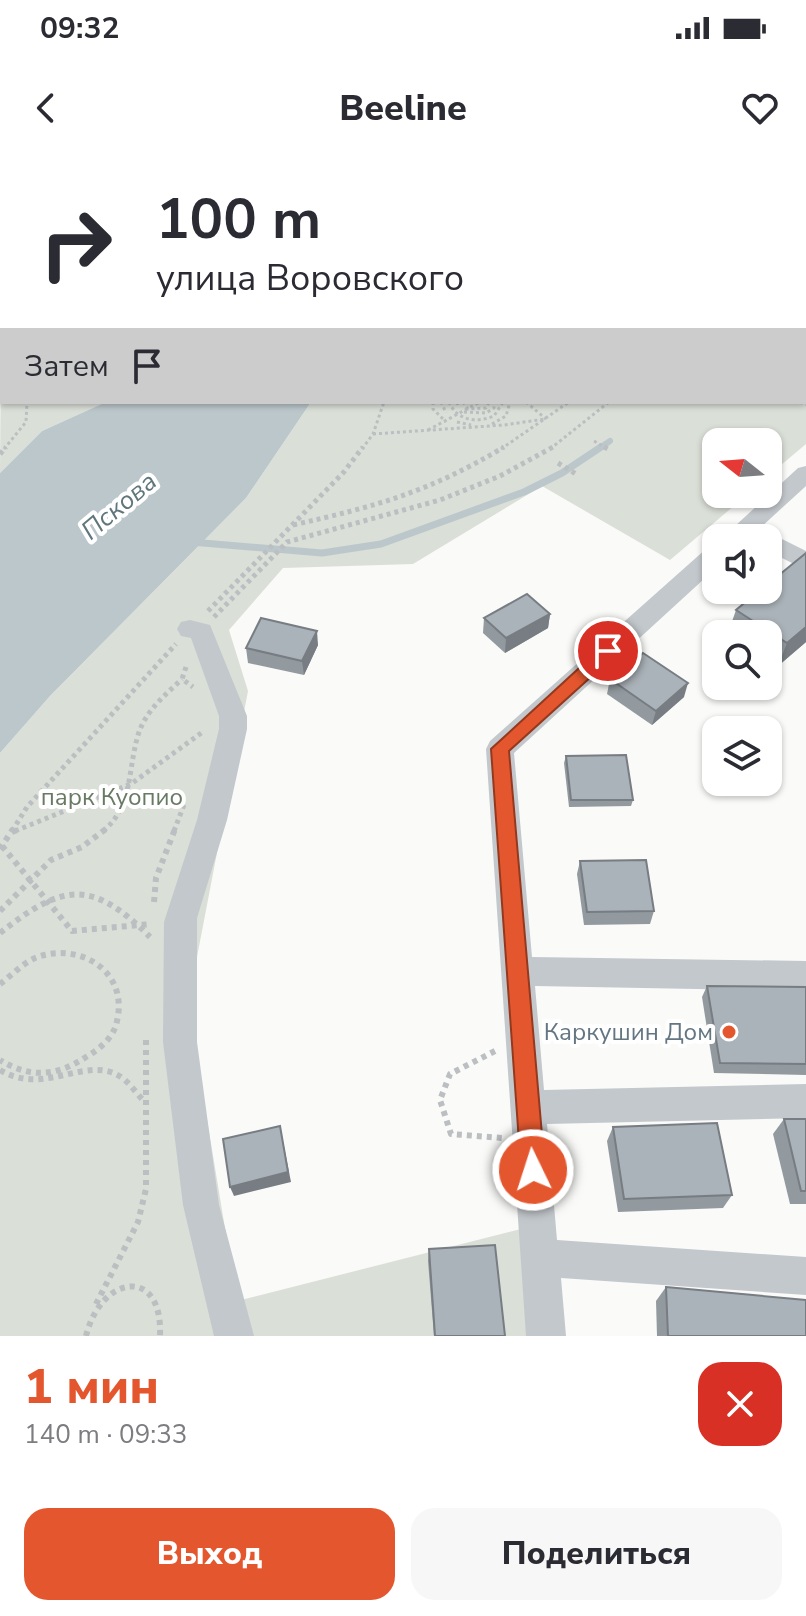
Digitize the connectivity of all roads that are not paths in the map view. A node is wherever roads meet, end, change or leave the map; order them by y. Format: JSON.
{"nodes":[{"id":1,"x":806,"y":473,"type":"edge"},
{"id":2,"x":763,"y":524,"type":"edge"},
{"id":3,"x":782,"y":550,"type":"edge"},
{"id":4,"x":806,"y":562,"type":"edge"},
{"id":5,"x":702,"y":567,"type":"edge"},
{"id":6,"x":195,"y":630,"type":"road end"},
{"id":7,"x":518,"y":971,"type":"junction"},
{"id":8,"x":806,"y":976,"type":"edge"},
{"id":9,"x":806,"y":1101,"type":"edge"},
{"id":10,"x":529,"y":1124,"type":"junction"},
{"id":11,"x":540,"y":1258,"type":"junction"},
{"id":12,"x":806,"y":1276,"type":"edge"},
{"id":13,"x":234,"y":1336,"type":"edge"},
{"id":14,"x":546,"y":1336,"type":"edge"}],
"edges":[{"from":1,"to":2,"type":"street"},
{"from":3,"to":4,"type":"street"},
{"from":5,"to":7,"type":"street"},
{"from":6,"to":13,"type":"street"},
{"from":7,"to":8,"type":"street"},
{"from":7,"to":10,"type":"street"},
{"from":9,"to":10,"type":"street"},
{"from":10,"to":11,"type":"street"},
{"from":11,"to":12,"type":"street"},
{"from":11,"to":14,"type":"street"}]}
